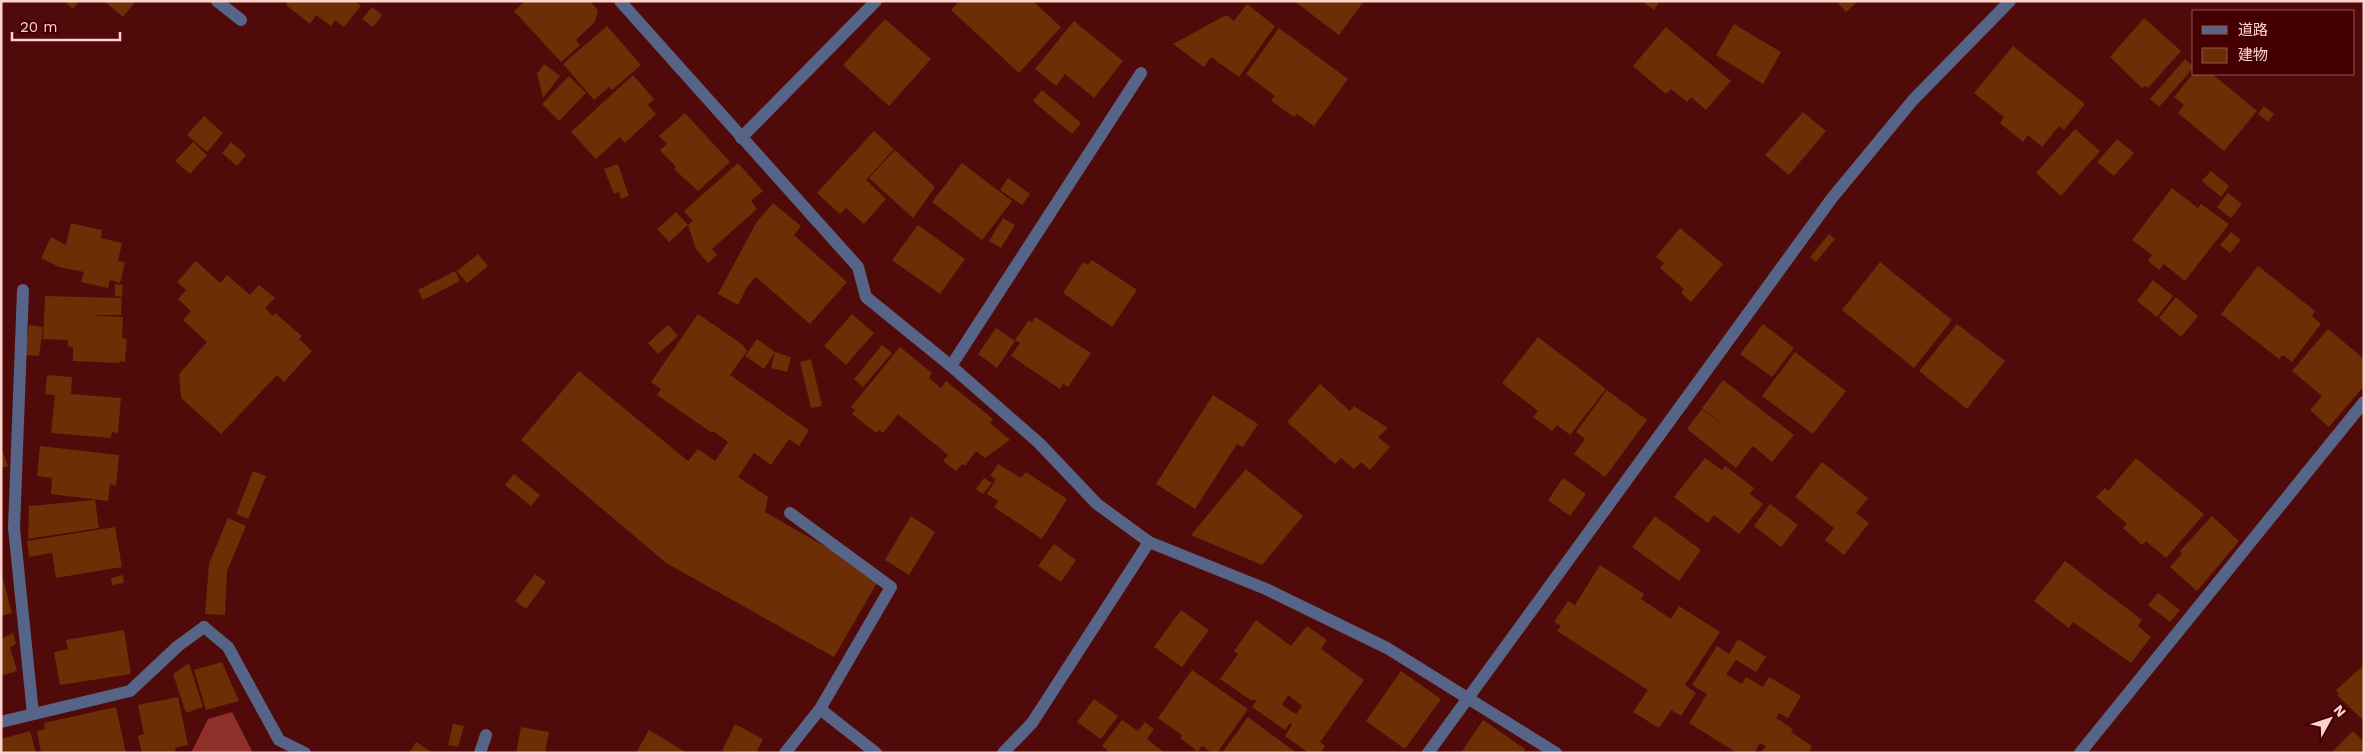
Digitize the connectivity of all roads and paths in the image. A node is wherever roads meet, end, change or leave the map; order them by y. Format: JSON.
{"nodes":[{"id":1,"x":217,"y":1,"type":"edge"},
{"id":2,"x":620,"y":1,"type":"edge"},
{"id":3,"x":876,"y":1,"type":"edge"},
{"id":4,"x":2010,"y":1,"type":"edge"},
{"id":5,"x":241,"y":20,"type":"dead end"},
{"id":6,"x":1141,"y":73,"type":"dead end"},
{"id":7,"x":741,"y":138,"type":"junction"},
{"id":8,"x":23,"y":290,"type":"dead end"},
{"id":9,"x":951,"y":366,"type":"junction"},
{"id":10,"x":2364,"y":402,"type":"edge"},
{"id":11,"x":790,"y":513,"type":"dead end"},
{"id":12,"x":14,"y":528,"type":"junction"},
{"id":13,"x":1,"y":532,"type":"edge"},
{"id":14,"x":1150,"y":542,"type":"junction"},
{"id":15,"x":1467,"y":696,"type":"junction"},
{"id":16,"x":820,"y":709,"type":"junction"},
{"id":17,"x":33,"y":714,"type":"junction"},
{"id":18,"x":1,"y":722,"type":"edge"},
{"id":19,"x":486,"y":735,"type":"dead end"},
{"id":20,"x":305,"y":753,"type":"edge"},
{"id":21,"x":480,"y":753,"type":"edge"},
{"id":22,"x":785,"y":753,"type":"edge"},
{"id":23,"x":876,"y":753,"type":"edge"},
{"id":24,"x":1003,"y":753,"type":"edge"},
{"id":25,"x":1428,"y":753,"type":"edge"},
{"id":26,"x":1556,"y":753,"type":"edge"},
{"id":27,"x":2080,"y":753,"type":"edge"}],
"edges":[{"from":1,"to":5,"type":"street"},
{"from":2,"to":7,"type":"street"},
{"from":3,"to":7,"type":"street"},
{"from":4,"to":15,"type":"street"},
{"from":6,"to":9,"type":"street"},
{"from":7,"to":9,"type":"street"},
{"from":8,"to":12,"type":"street"},
{"from":9,"to":14,"type":"street"},
{"from":10,"to":27,"type":"street"},
{"from":11,"to":16,"type":"street"},
{"from":12,"to":13,"type":"street"},
{"from":12,"to":17,"type":"street"},
{"from":14,"to":15,"type":"street"},
{"from":14,"to":24,"type":"street"},
{"from":15,"to":25,"type":"street"},
{"from":15,"to":26,"type":"street"},
{"from":16,"to":22,"type":"street"},
{"from":16,"to":23,"type":"street"},
{"from":17,"to":18,"type":"street"},
{"from":17,"to":20,"type":"street"},
{"from":19,"to":21,"type":"street"}]}
